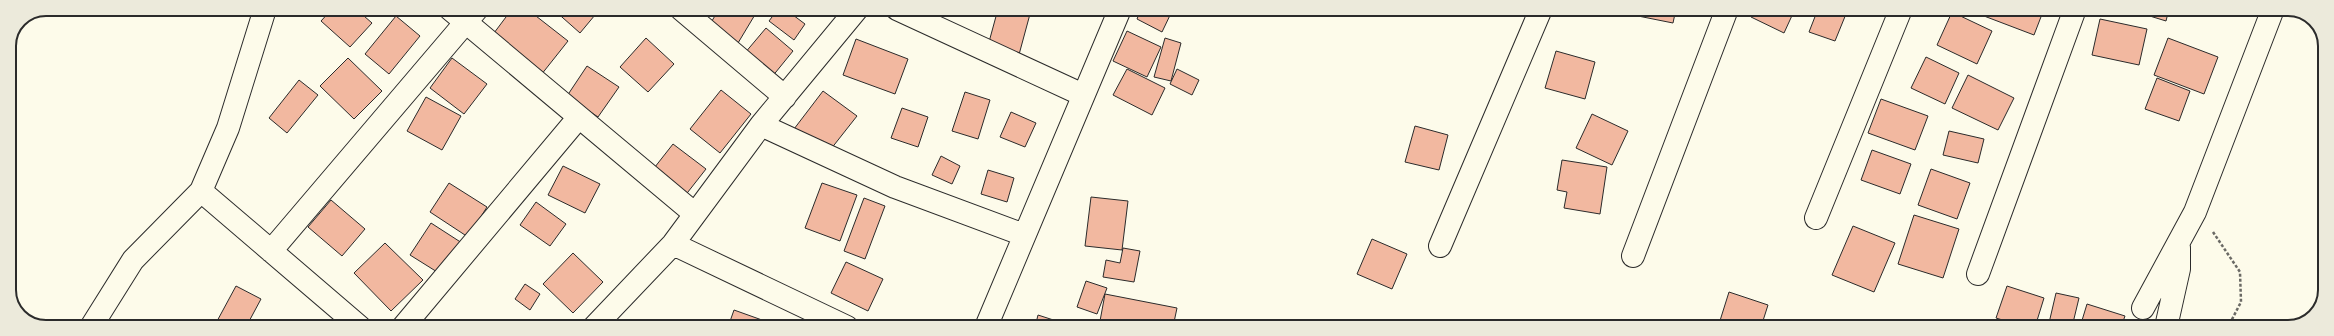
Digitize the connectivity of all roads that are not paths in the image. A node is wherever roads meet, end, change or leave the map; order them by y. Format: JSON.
{"nodes":[{"id":1,"x":263,"y":16,"type":"edge"},
{"id":2,"x":462,"y":16,"type":"edge"},
{"id":3,"x":467,"y":16,"type":"edge"},
{"id":4,"x":690,"y":16,"type":"edge"},
{"id":5,"x":851,"y":16,"type":"edge"},
{"id":6,"x":912,"y":16,"type":"edge"},
{"id":7,"x":1117,"y":16,"type":"edge"},
{"id":8,"x":1537,"y":16,"type":"edge"},
{"id":9,"x":1724,"y":16,"type":"edge"},
{"id":10,"x":1898,"y":16,"type":"edge"},
{"id":11,"x":2072,"y":16,"type":"edge"},
{"id":12,"x":2270,"y":16,"type":"edge"},
{"id":13,"x":1082,"y":95,"type":"junction"},
{"id":14,"x":785,"y":96,"type":"junction"},
{"id":15,"x":579,"y":117,"type":"junction"},
{"id":16,"x":761,"y":125,"type":"junction"},
{"id":17,"x":201,"y":191,"type":"junction"},
{"id":18,"x":695,"y":214,"type":"junction"},
{"id":19,"x":1816,"y":218,"type":"dead end"},
{"id":20,"x":1024,"y":235,"type":"junction"},
{"id":21,"x":2179,"y":243,"type":"junction"},
{"id":22,"x":673,"y":244,"type":"junction"},
{"id":23,"x":1440,"y":246,"type":"dead end"},
{"id":24,"x":271,"y":251,"type":"junction"},
{"id":25,"x":1633,"y":256,"type":"dead end"},
{"id":26,"x":1978,"y":274,"type":"dead end"},
{"id":27,"x":2143,"y":308,"type":"dead end"},
{"id":28,"x":95,"y":320,"type":"edge"},
{"id":29,"x":352,"y":320,"type":"edge"},
{"id":30,"x":409,"y":320,"type":"edge"},
{"id":31,"x":601,"y":320,"type":"edge"},
{"id":32,"x":831,"y":320,"type":"edge"},
{"id":33,"x":989,"y":320,"type":"edge"},
{"id":34,"x":2168,"y":320,"type":"edge"}],
"edges":[{"from":1,"to":17,"type":"street"},
{"from":2,"to":24,"type":"street"},
{"from":3,"to":15,"type":"street"},
{"from":4,"to":14,"type":"street"},
{"from":5,"to":14,"type":"street"},
{"from":6,"to":13,"type":"street"},
{"from":7,"to":13,"type":"street"},
{"from":8,"to":23,"type":"street"},
{"from":9,"to":25,"type":"street"},
{"from":10,"to":19,"type":"street"},
{"from":11,"to":26,"type":"street"},
{"from":12,"to":21,"type":"street"},
{"from":13,"to":20,"type":"street"},
{"from":14,"to":16,"type":"street"},
{"from":15,"to":18,"type":"street"},
{"from":15,"to":30,"type":"street"},
{"from":16,"to":18,"type":"street"},
{"from":16,"to":20,"type":"street"},
{"from":17,"to":24,"type":"street"},
{"from":17,"to":28,"type":"street"},
{"from":18,"to":22,"type":"street"},
{"from":20,"to":33,"type":"street"},
{"from":21,"to":27,"type":"street"},
{"from":21,"to":34,"type":"street"},
{"from":22,"to":31,"type":"street"},
{"from":22,"to":32,"type":"street"},
{"from":24,"to":29,"type":"street"}]}
